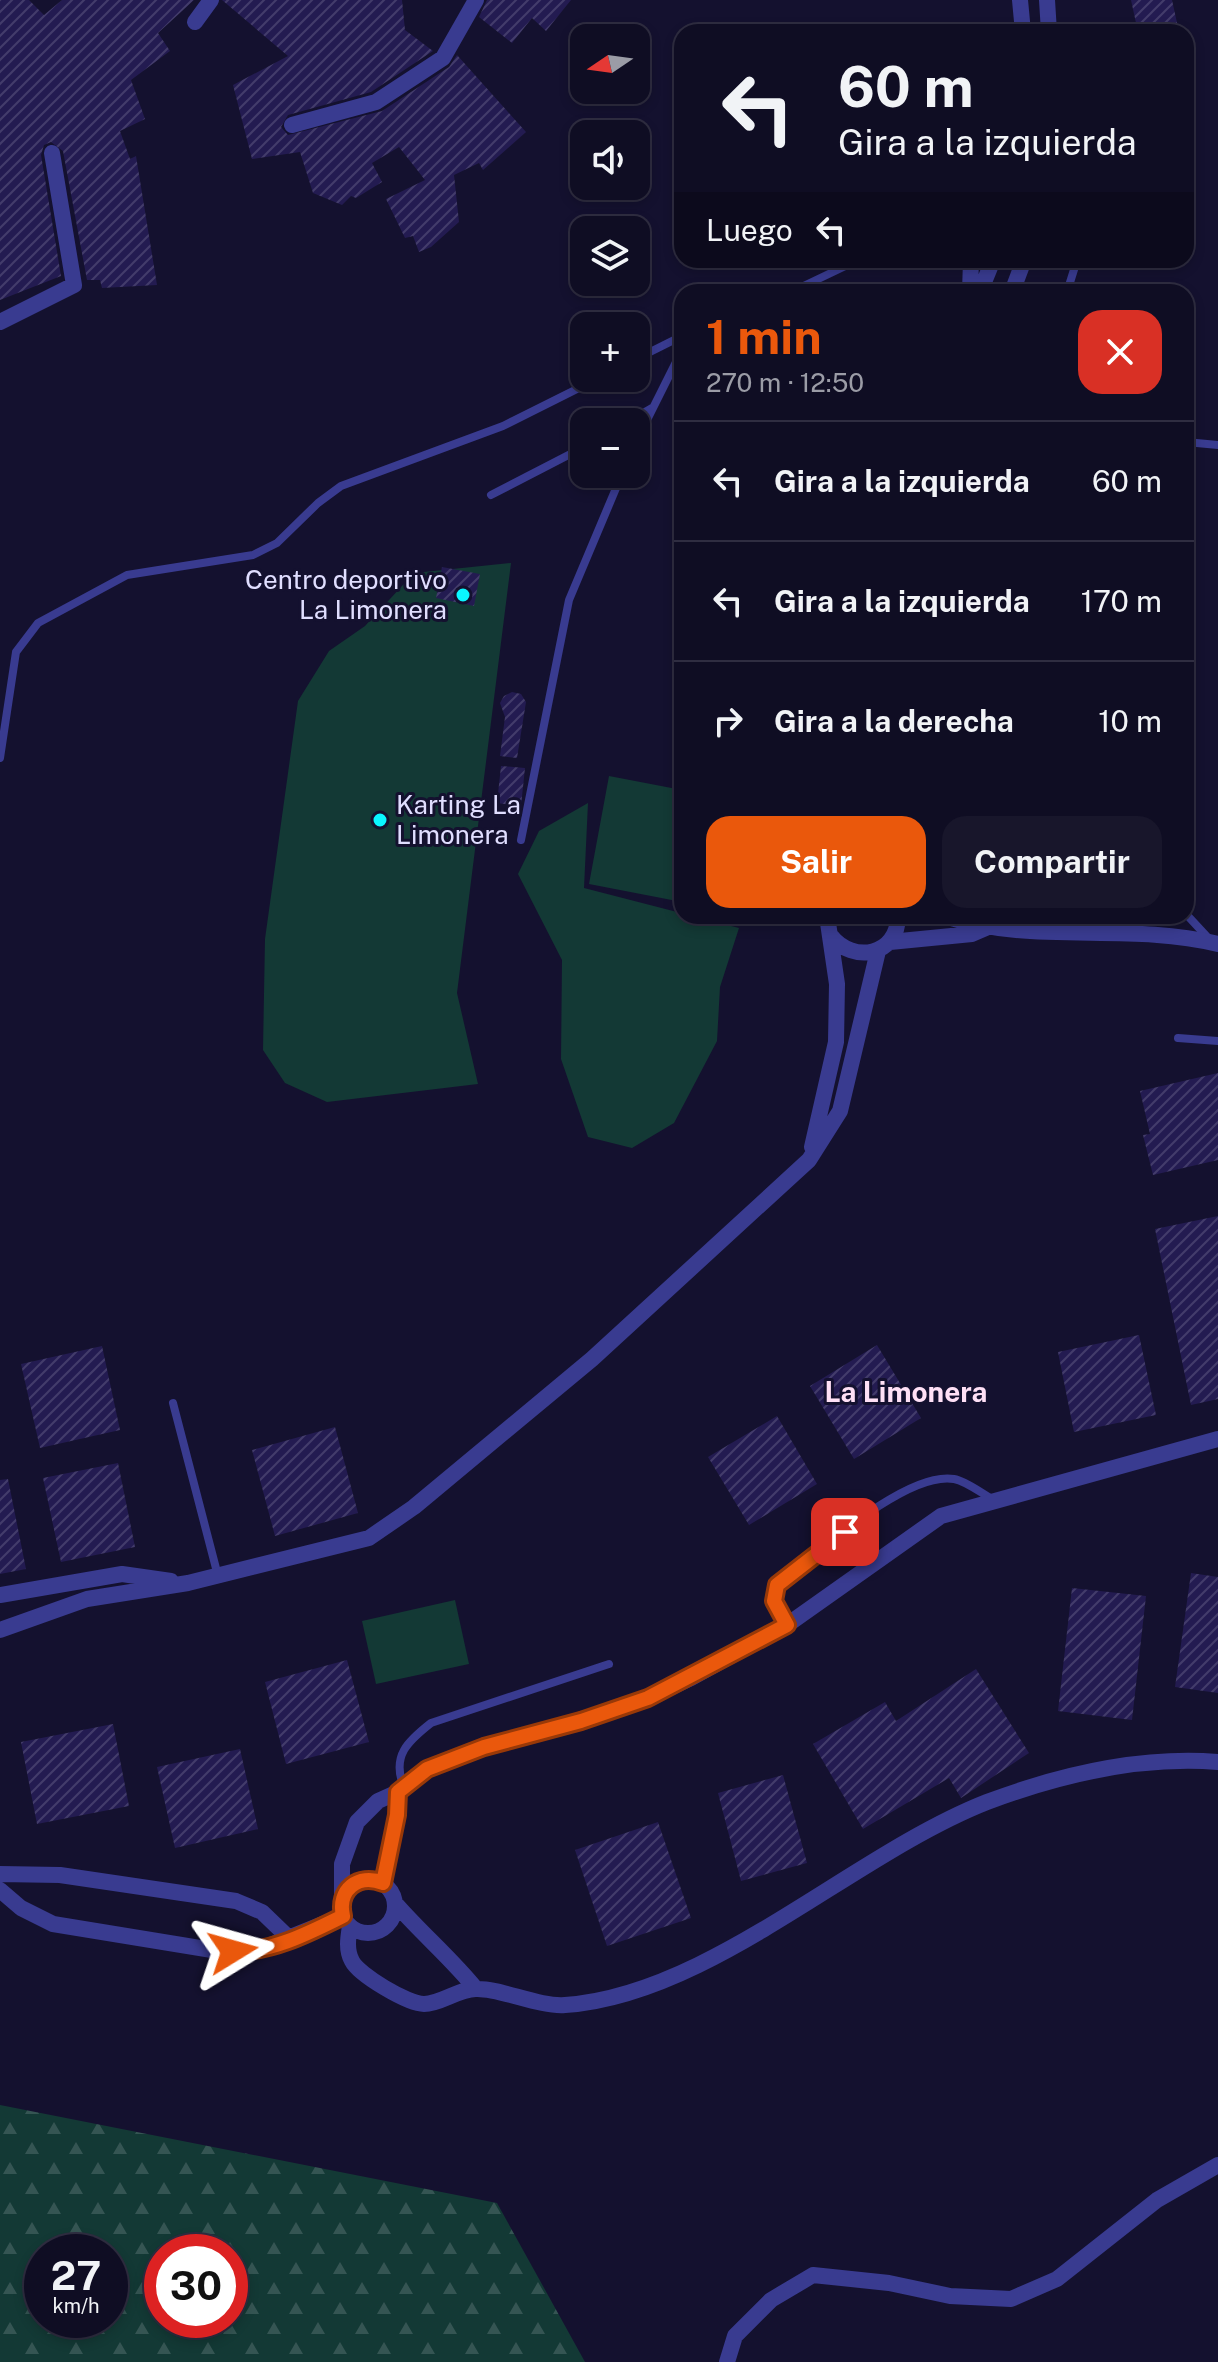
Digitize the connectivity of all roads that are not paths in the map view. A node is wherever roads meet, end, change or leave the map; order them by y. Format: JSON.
{"nodes":[{"id":1,"x":211,"y":0,"type":"edge"},
{"id":2,"x":476,"y":0,"type":"edge"},
{"id":3,"x":1020,"y":0,"type":"edge"},
{"id":4,"x":1047,"y":0,"type":"edge"},
{"id":5,"x":195,"y":22,"type":"dead end"},
{"id":6,"x":1022,"y":24,"type":"edge"},
{"id":7,"x":1048,"y":24,"type":"edge"},
{"id":8,"x":292,"y":125,"type":"dead end"},
{"id":9,"x":52,"y":153,"type":"dead end"},
{"id":10,"x":841,"y":268,"type":"edge"},
{"id":11,"x":808,"y":284,"type":"edge"},
{"id":12,"x":0,"y":322,"type":"edge"},
{"id":13,"x":674,"y":340,"type":"edge"},
{"id":14,"x":650,"y":352,"type":"edge"},
{"id":15,"x":674,"y":366,"type":"edge"},
{"id":16,"x":571,"y":392,"type":"edge"},
{"id":17,"x":653,"y":408,"type":"junction"},
{"id":18,"x":650,"y":410,"type":"edge"},
{"id":19,"x":650,"y":414,"type":"edge"},
{"id":20,"x":1194,"y":443,"type":"edge"},
{"id":21,"x":1218,"y":445,"type":"edge"},
{"id":22,"x":570,"y":454,"type":"edge"},
{"id":23,"x":616,"y":488,"type":"edge"},
{"id":24,"x":491,"y":495,"type":"dead end"},
{"id":25,"x":0,"y":758,"type":"edge"},
{"id":26,"x":521,"y":840,"type":"dead end"},
{"id":27,"x":1194,"y":922,"type":"edge"},
{"id":28,"x":829,"y":924,"type":"edge"},
{"id":29,"x":894,"y":924,"type":"edge"},
{"id":30,"x":972,"y":924,"type":"edge"},
{"id":31,"x":986,"y":928,"type":"junction"},
{"id":32,"x":831,"y":936,"type":"junction"},
{"id":33,"x":1215,"y":943,"type":"edge"},
{"id":34,"x":884,"y":947,"type":"junction"},
{"id":35,"x":1178,"y":1038,"type":"dead end"},
{"id":36,"x":1218,"y":1041,"type":"edge"},
{"id":37,"x":809,"y":1160,"type":"junction"},
{"id":38,"x":173,"y":1403,"type":"dead end"},
{"id":39,"x":1218,"y":1439,"type":"edge"},
{"id":40,"x":992,"y":1500,"type":"junction"},
{"id":41,"x":218,"y":1576,"type":"junction"},
{"id":42,"x":188,"y":1583,"type":"junction"},
{"id":43,"x":0,"y":1595,"type":"edge"},
{"id":44,"x":787,"y":1625,"type":"junction"},
{"id":45,"x":0,"y":1630,"type":"edge"},
{"id":46,"x":609,"y":1664,"type":"dead end"},
{"id":47,"x":1218,"y":1762,"type":"edge"},
{"id":48,"x":401,"y":1789,"type":"junction"},
{"id":49,"x":0,"y":1874,"type":"edge"},
{"id":50,"x":383,"y":1883,"type":"junction"},
{"id":51,"x":0,"y":1890,"type":"edge"},
{"id":52,"x":395,"y":1903,"type":"junction"},
{"id":53,"x":345,"y":1915,"type":"junction"},
{"id":54,"x":290,"y":1939,"type":"junction"},
{"id":55,"x":476,"y":1989,"type":"junction"},
{"id":56,"x":1218,"y":2165,"type":"edge"},
{"id":57,"x":727,"y":2362,"type":"edge"}],
"edges":[{"from":1,"to":5,"type":"street"},
{"from":2,"to":8,"type":"street"},
{"from":3,"to":6,"type":"street"},
{"from":4,"to":7,"type":"street"},
{"from":9,"to":12,"type":"street"},
{"from":10,"to":11,"type":"lane"},
{"from":13,"to":14,"type":"lane"},
{"from":15,"to":17,"type":"lane"},
{"from":16,"to":25,"type":"lane"},
{"from":17,"to":18,"type":"lane"},
{"from":17,"to":19,"type":"lane"},
{"from":20,"to":21,"type":"lane"},
{"from":22,"to":24,"type":"lane"},
{"from":23,"to":26,"type":"lane"},
{"from":27,"to":33,"type":"lane"},
{"from":28,"to":32,"type":"street"},
{"from":29,"to":34,"type":"street"},
{"from":30,"to":31,"type":"street"},
{"from":31,"to":33,"type":"street"},
{"from":31,"to":34,"type":"street"},
{"from":32,"to":34,"type":"street"},
{"from":32,"to":37,"type":"street"},
{"from":34,"to":37,"type":"street"},
{"from":35,"to":36,"type":"lane"},
{"from":37,"to":41,"type":"street"},
{"from":38,"to":41,"type":"lane"},
{"from":39,"to":40,"type":"street"},
{"from":40,"to":44,"type":"street"},
{"from":40,"to":44,"type":"lane"},
{"from":41,"to":42,"type":"street"},
{"from":42,"to":43,"type":"street"},
{"from":42,"to":45,"type":"street"},
{"from":44,"to":48,"type":"street"},
{"from":46,"to":48,"type":"lane"},
{"from":47,"to":55,"type":"street"},
{"from":48,"to":50,"type":"street"},
{"from":48,"to":53,"type":"street"},
{"from":49,"to":54,"type":"street"},
{"from":50,"to":52,"type":"street"},
{"from":50,"to":53,"type":"street"},
{"from":51,"to":54,"type":"street"},
{"from":52,"to":53,"type":"street"},
{"from":52,"to":55,"type":"street"},
{"from":53,"to":54,"type":"street"},
{"from":53,"to":55,"type":"street"},
{"from":56,"to":57,"type":"street"}]}
